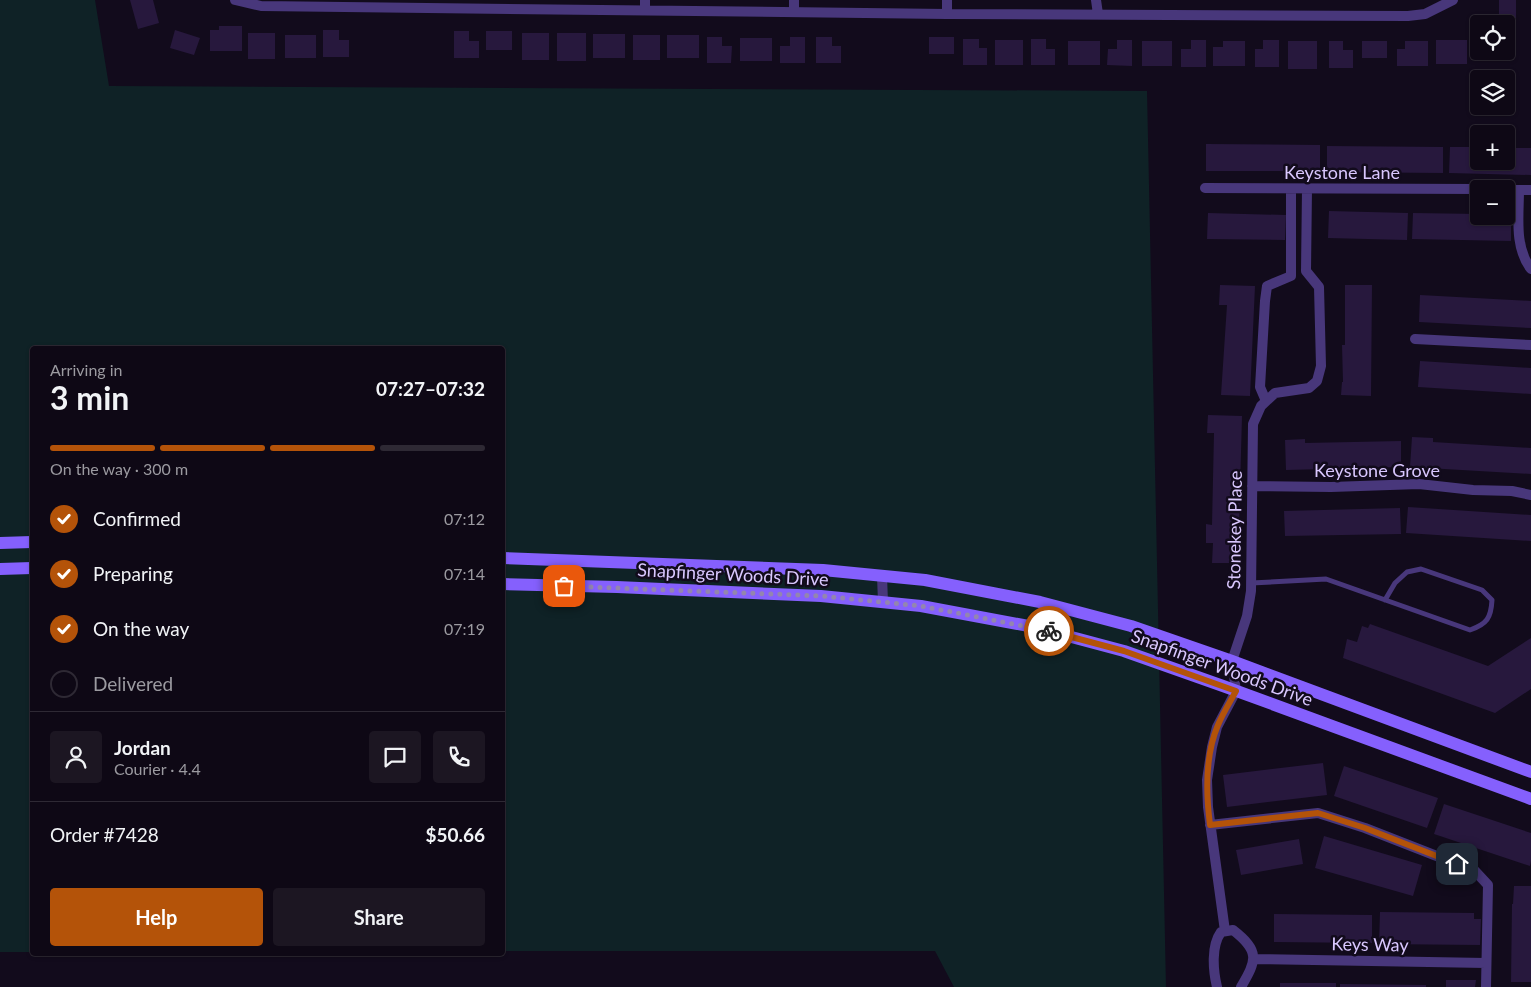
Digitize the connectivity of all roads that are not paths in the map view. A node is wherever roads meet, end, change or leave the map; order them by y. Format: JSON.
{"nodes":[{"id":1,"x":235,"y":0,"type":"edge"},
{"id":2,"x":794,"y":0,"type":"edge"},
{"id":3,"x":947,"y":0,"type":"edge"},
{"id":4,"x":1096,"y":0,"type":"edge"},
{"id":5,"x":1453,"y":0,"type":"edge"},
{"id":6,"x":492,"y":4,"type":"edge"},
{"id":7,"x":645,"y":5,"type":"edge"},
{"id":8,"x":794,"y":12,"type":"junction"},
{"id":9,"x":947,"y":14,"type":"junction"},
{"id":10,"x":1098,"y":14,"type":"junction"},
{"id":11,"x":1205,"y":188,"type":"dead end"},
{"id":12,"x":1307,"y":188,"type":"junction"},
{"id":13,"x":1291,"y":189,"type":"junction"},
{"id":14,"x":1470,"y":190,"type":"edge"},
{"id":15,"x":1515,"y":190,"type":"edge"},
{"id":16,"x":1519,"y":190,"type":"junction"},
{"id":17,"x":1531,"y":190,"type":"edge"},
{"id":18,"x":1531,"y":269,"type":"edge"},
{"id":19,"x":1415,"y":339,"type":"dead end"},
{"id":20,"x":1531,"y":345,"type":"edge"},
{"id":21,"x":1266,"y":402,"type":"junction"},
{"id":22,"x":1252,"y":486,"type":"junction"},
{"id":23,"x":1531,"y":495,"type":"edge"},
{"id":24,"x":30,"y":542,"type":"edge"},
{"id":25,"x":0,"y":543,"type":"edge"},
{"id":26,"x":505,"y":558,"type":"edge"},
{"id":27,"x":30,"y":568,"type":"edge"},
{"id":28,"x":0,"y":569,"type":"edge"},
{"id":29,"x":882,"y":576,"type":"junction"},
{"id":30,"x":1251,"y":583,"type":"junction"},
{"id":31,"x":505,"y":584,"type":"edge"},
{"id":32,"x":1386,"y":600,"type":"junction"},
{"id":33,"x":883,"y":602,"type":"junction"},
{"id":34,"x":1232,"y":661,"type":"junction"},
{"id":35,"x":1236,"y":691,"type":"junction"},
{"id":36,"x":1531,"y":772,"type":"edge"},
{"id":37,"x":1531,"y":799,"type":"edge"},
{"id":38,"x":1210,"y":825,"type":"junction"},
{"id":39,"x":1225,"y":931,"type":"junction"},
{"id":40,"x":1253,"y":959,"type":"junction"},
{"id":41,"x":1486,"y":963,"type":"junction"},
{"id":42,"x":1217,"y":987,"type":"edge"},
{"id":43,"x":1241,"y":987,"type":"edge"},
{"id":44,"x":1486,"y":987,"type":"edge"}],
"edges":[{"from":1,"to":6,"type":"street"},
{"from":2,"to":8,"type":"street"},
{"from":3,"to":9,"type":"street"},
{"from":4,"to":10,"type":"street"},
{"from":5,"to":10,"type":"street"},
{"from":6,"to":7,"type":"street"},
{"from":7,"to":8,"type":"street"},
{"from":8,"to":9,"type":"street"},
{"from":9,"to":10,"type":"street"},
{"from":11,"to":13,"type":"street","name":"Keystone Lane"},
{"from":12,"to":13,"type":"street","name":"Keystone Lane"},
{"from":12,"to":14,"type":"street","name":"Keystone Lane"},
{"from":12,"to":21,"type":"street"},
{"from":13,"to":21,"type":"street"},
{"from":15,"to":16,"type":"street"},
{"from":16,"to":17,"type":"street"},
{"from":16,"to":18,"type":"street"},
{"from":19,"to":20,"type":"street"},
{"from":21,"to":22,"type":"street","name":"Stonekey Place"},
{"from":22,"to":23,"type":"street","name":"Keystone Grove"},
{"from":22,"to":30,"type":"street","name":"Stonekey Place"},
{"from":24,"to":25,"type":"main road"},
{"from":26,"to":29,"type":"main road","name":"Snapfinger Woods Drive"},
{"from":27,"to":28,"type":"main road"},
{"from":29,"to":33,"type":"street"},
{"from":29,"to":34,"type":"main road","name":"Snapfinger Woods Drive"},
{"from":30,"to":32,"type":"lane"},
{"from":30,"to":34,"type":"street","name":"Stonekey Place"},
{"from":31,"to":33,"type":"main road","name":"Snapfinger Woods Drive"},
{"from":32,"to":32,"type":"lane"},
{"from":33,"to":35,"type":"main road","name":"Snapfinger Woods Drive"},
{"from":34,"to":35,"type":"street"},
{"from":34,"to":36,"type":"main road","name":"Snapfinger Woods Drive"},
{"from":35,"to":37,"type":"main road","name":"Snapfinger Woods Drive"},
{"from":35,"to":38,"type":"street"},
{"from":38,"to":39,"type":"street"},
{"from":38,"to":41,"type":"street"},
{"from":39,"to":40,"type":"street"},
{"from":39,"to":42,"type":"street"},
{"from":40,"to":41,"type":"street","name":"Keys Way"},
{"from":40,"to":43,"type":"street"},
{"from":41,"to":44,"type":"street"}]}
